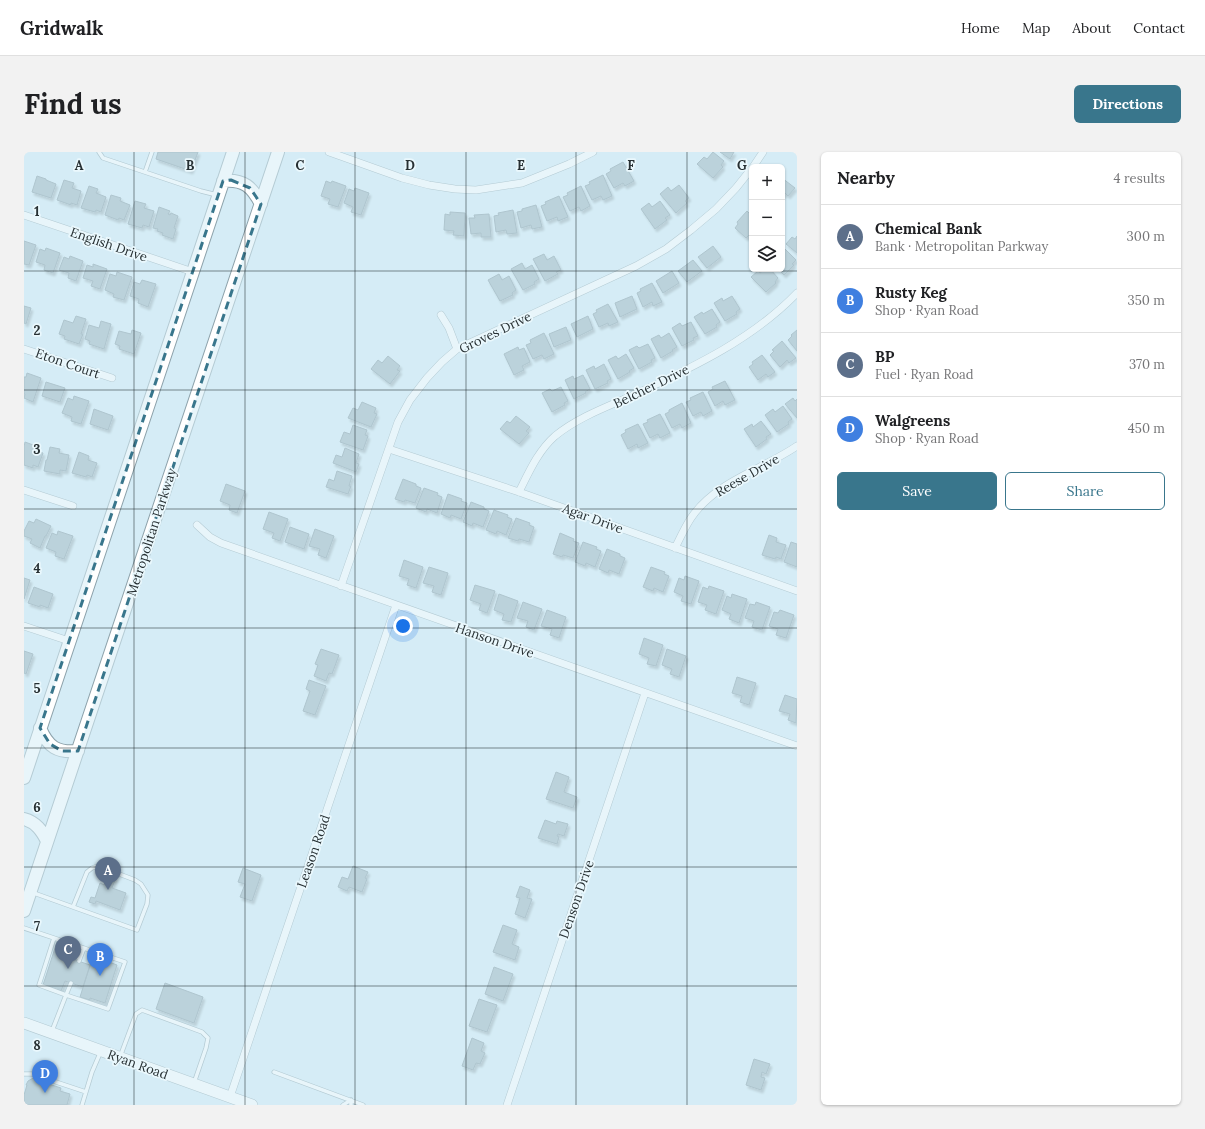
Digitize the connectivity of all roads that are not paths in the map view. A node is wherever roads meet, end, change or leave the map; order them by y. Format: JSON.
{"nodes":[{"id":1,"x":99,"y":152,"type":"edge"},
{"id":2,"x":152,"y":152,"type":"edge"},
{"id":3,"x":233,"y":152,"type":"edge"},
{"id":4,"x":278,"y":152,"type":"edge"},
{"id":5,"x":329,"y":152,"type":"edge"},
{"id":6,"x":593,"y":152,"type":"edge"},
{"id":7,"x":763,"y":152,"type":"edge"},
{"id":8,"x":755,"y":164,"type":"edge"},
{"id":9,"x":146,"y":172,"type":"junction"},
{"id":10,"x":749,"y":172,"type":"edge"},
{"id":11,"x":224,"y":181,"type":"junction"},
{"id":12,"x":219,"y":195,"type":"junction"},
{"id":13,"x":261,"y":204,"type":"junction"},
{"id":14,"x":24,"y":215,"type":"edge"},
{"id":15,"x":193,"y":272,"type":"junction"},
{"id":16,"x":797,"y":293,"type":"edge"},
{"id":17,"x":441,"y":315,"type":"dead end"},
{"id":18,"x":24,"y":349,"type":"edge"},
{"id":19,"x":457,"y":350,"type":"junction"},
{"id":20,"x":112,"y":378,"type":"dead end"},
{"id":21,"x":797,"y":446,"type":"edge"},
{"id":22,"x":388,"y":449,"type":"junction"},
{"id":23,"x":24,"y":490,"type":"edge"},
{"id":24,"x":519,"y":492,"type":"junction"},
{"id":25,"x":73,"y":506,"type":"dead end"},
{"id":26,"x":197,"y":524,"type":"dead end"},
{"id":27,"x":675,"y":548,"type":"junction"},
{"id":28,"x":341,"y":586,"type":"junction"},
{"id":29,"x":797,"y":591,"type":"edge"},
{"id":30,"x":396,"y":605,"type":"junction"},
{"id":31,"x":24,"y":626,"type":"edge"},
{"id":32,"x":70,"y":641,"type":"junction"},
{"id":33,"x":645,"y":693,"type":"junction"},
{"id":34,"x":40,"y":728,"type":"junction"},
{"id":35,"x":797,"y":746,"type":"edge"},
{"id":36,"x":78,"y":751,"type":"junction"},
{"id":37,"x":24,"y":778,"type":"edge"},
{"id":38,"x":24,"y":819,"type":"edge"},
{"id":39,"x":48,"y":841,"type":"junction"},
{"id":40,"x":30,"y":892,"type":"junction"},
{"id":41,"x":73,"y":907,"type":"junction"},
{"id":42,"x":24,"y":911,"type":"edge"},
{"id":43,"x":24,"y":928,"type":"edge"},
{"id":44,"x":54,"y":938,"type":"junction"},
{"id":45,"x":84,"y":948,"type":"junction"},
{"id":46,"x":73,"y":956,"type":"dead end"},
{"id":47,"x":71,"y":983,"type":"dead end"},
{"id":48,"x":66,"y":995,"type":"junction"},
{"id":49,"x":24,"y":1023,"type":"edge"},
{"id":50,"x":51,"y":1032,"type":"junction"},
{"id":51,"x":101,"y":1050,"type":"junction"},
{"id":52,"x":120,"y":1057,"type":"junction"},
{"id":53,"x":274,"y":1072,"type":"dead end"},
{"id":54,"x":24,"y":1074,"type":"edge"},
{"id":55,"x":194,"y":1084,"type":"junction"},
{"id":56,"x":86,"y":1092,"type":"junction"},
{"id":57,"x":230,"y":1097,"type":"junction"},
{"id":58,"x":351,"y":1103,"type":"edge"},
{"id":59,"x":82,"y":1105,"type":"edge"},
{"id":60,"x":252,"y":1105,"type":"edge"},
{"id":61,"x":342,"y":1105,"type":"edge"},
{"id":62,"x":363,"y":1105,"type":"edge"},
{"id":63,"x":507,"y":1105,"type":"edge"}],
"edges":[{"from":1,"to":9,"type":"lane"},
{"from":2,"to":9,"type":"lane"},
{"from":3,"to":11,"type":"main road"},
{"from":4,"to":13,"type":"main road","name":"Metropolitan Parkway"},
{"from":5,"to":6,"type":"street"},
{"from":7,"to":8,"type":"street","name":"Groves Drive"},
{"from":9,"to":12,"type":"lane"},
{"from":10,"to":19,"type":"street","name":"Groves Drive"},
{"from":11,"to":12,"type":"main road"},
{"from":11,"to":13,"type":"main road"},
{"from":12,"to":15,"type":"main road"},
{"from":13,"to":36,"type":"main road","name":"Metropolitan Parkway"},
{"from":14,"to":15,"type":"street","name":"English Drive"},
{"from":15,"to":32,"type":"main road"},
{"from":16,"to":24,"type":"street","name":"Belcher Drive"},
{"from":17,"to":19,"type":"street"},
{"from":18,"to":20,"type":"street","name":"Eton Court"},
{"from":19,"to":22,"type":"street","name":"Groves Drive"},
{"from":21,"to":27,"type":"street","name":"Reese Drive"},
{"from":22,"to":24,"type":"street","name":"Agar Drive"},
{"from":22,"to":28,"type":"street","name":"Groves Drive"},
{"from":23,"to":25,"type":"street"},
{"from":24,"to":27,"type":"street","name":"Agar Drive"},
{"from":26,"to":28,"type":"street","name":"Hanson Drive"},
{"from":27,"to":29,"type":"street","name":"Agar Drive"},
{"from":28,"to":30,"type":"street","name":"Hanson Drive"},
{"from":30,"to":33,"type":"street","name":"Hanson Drive"},
{"from":30,"to":57,"type":"street","name":"Leason Road"},
{"from":31,"to":32,"type":"street"},
{"from":32,"to":34,"type":"main road"},
{"from":33,"to":35,"type":"street","name":"Hanson Drive"},
{"from":33,"to":63,"type":"street","name":"Denson Drive"},
{"from":34,"to":36,"type":"main road"},
{"from":34,"to":37,"type":"main road"},
{"from":36,"to":39,"type":"main road","name":"Metropolitan Parkway"},
{"from":38,"to":39,"type":"main road"},
{"from":39,"to":40,"type":"main road","name":"Metropolitan Parkway"},
{"from":40,"to":41,"type":"lane"},
{"from":40,"to":42,"type":"main road","name":"Metropolitan Parkway"},
{"from":41,"to":41,"type":"lane"},
{"from":43,"to":44,"type":"lane"},
{"from":44,"to":45,"type":"lane"},
{"from":44,"to":48,"type":"lane"},
{"from":45,"to":46,"type":"lane"},
{"from":45,"to":48,"type":"lane"},
{"from":47,"to":48,"type":"lane"},
{"from":48,"to":50,"type":"lane"},
{"from":49,"to":50,"type":"main road","name":"Ryan Road"},
{"from":50,"to":51,"type":"main road","name":"Ryan Road"},
{"from":51,"to":52,"type":"main road","name":"Ryan Road"},
{"from":51,"to":56,"type":"lane"},
{"from":52,"to":55,"type":"main road","name":"Ryan Road"},
{"from":52,"to":55,"type":"lane"},
{"from":53,"to":58,"type":"lane"},
{"from":54,"to":56,"type":"lane"},
{"from":55,"to":57,"type":"main road","name":"Ryan Road"},
{"from":56,"to":59,"type":"lane"},
{"from":57,"to":60,"type":"main road","name":"Ryan Road"},
{"from":58,"to":61,"type":"lane"},
{"from":58,"to":62,"type":"lane"}]}
